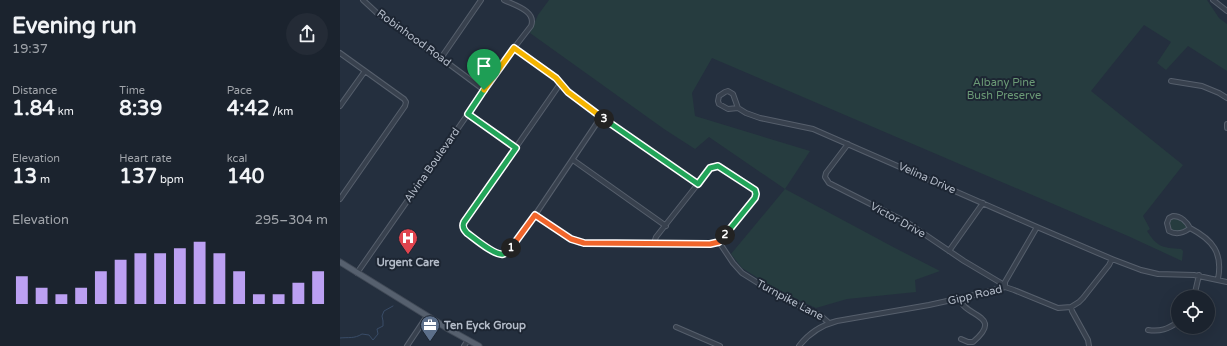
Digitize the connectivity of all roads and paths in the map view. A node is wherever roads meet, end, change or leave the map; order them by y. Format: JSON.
{"nodes":[{"id":1,"x":363,"y":0,"type":"edge"},
{"id":2,"x":480,"y":0,"type":"edge"},
{"id":3,"x":504,"y":0,"type":"edge"},
{"id":4,"x":1213,"y":0,"type":"edge"},
{"id":5,"x":1227,"y":11,"type":"edge"},
{"id":6,"x":514,"y":48,"type":"junction"},
{"id":7,"x":340,"y":53,"type":"edge"},
{"id":8,"x":441,"y":58,"type":"junction"},
{"id":9,"x":365,"y":71,"type":"junction"},
{"id":10,"x":1171,"y":81,"type":"dead end"},
{"id":11,"x":560,"y":84,"type":"junction"},
{"id":12,"x":484,"y":90,"type":"junction"},
{"id":13,"x":1227,"y":98,"type":"edge"},
{"id":14,"x":340,"y":106,"type":"edge"},
{"id":15,"x":738,"y":108,"type":"junction"},
{"id":16,"x":468,"y":114,"type":"junction"},
{"id":17,"x":601,"y":117,"type":"junction"},
{"id":18,"x":1227,"y":124,"type":"edge"},
{"id":19,"x":1227,"y":128,"type":"edge"},
{"id":20,"x":848,"y":144,"type":"junction"},
{"id":21,"x":516,"y":148,"type":"junction"},
{"id":22,"x":572,"y":160,"type":"junction"},
{"id":23,"x":698,"y":184,"type":"junction"},
{"id":24,"x":341,"y":197,"type":"edge"},
{"id":25,"x":984,"y":204,"type":"junction"},
{"id":26,"x":535,"y":215,"type":"junction"},
{"id":27,"x":666,"y":226,"type":"junction"},
{"id":28,"x":1037,"y":227,"type":"junction"},
{"id":29,"x":1190,"y":228,"type":"junction"},
{"id":30,"x":719,"y":242,"type":"junction"},
{"id":31,"x":654,"y":243,"type":"junction"},
{"id":32,"x":949,"y":251,"type":"junction"},
{"id":33,"x":1112,"y":259,"type":"junction"},
{"id":34,"x":340,"y":262,"type":"edge"},
{"id":35,"x":357,"y":273,"type":"junction"},
{"id":36,"x":1199,"y":275,"type":"junction"},
{"id":37,"x":1218,"y":279,"type":"junction"},
{"id":38,"x":1227,"y":282,"type":"edge"},
{"id":39,"x":1005,"y":287,"type":"junction"},
{"id":40,"x":1196,"y":290,"type":"edge"},
{"id":41,"x":960,"y":298,"type":"junction"},
{"id":42,"x":1071,"y":307,"type":"junction"},
{"id":43,"x":428,"y":316,"type":"junction"},
{"id":44,"x":829,"y":323,"type":"junction"},
{"id":45,"x":676,"y":327,"type":"dead end"},
{"id":46,"x":1171,"y":327,"type":"edge"},
{"id":47,"x":1148,"y":330,"type":"dead end"},
{"id":48,"x":468,"y":340,"type":"junction"},
{"id":49,"x":961,"y":340,"type":"dead end"},
{"id":50,"x":407,"y":346,"type":"edge"},
{"id":51,"x":464,"y":346,"type":"edge"},
{"id":52,"x":479,"y":346,"type":"edge"},
{"id":53,"x":720,"y":346,"type":"edge"},
{"id":54,"x":800,"y":346,"type":"edge"},
{"id":55,"x":1089,"y":346,"type":"edge"}],
"edges":[{"from":1,"to":8,"type":"street","name":"Robinhood Road"},
{"from":2,"to":8,"type":"street"},
{"from":3,"to":6,"type":"street","name":"Alvina Boulevard"},
{"from":4,"to":5,"type":"street"},
{"from":6,"to":11,"type":"street"},
{"from":6,"to":12,"type":"street","name":"Alvina Boulevard"},
{"from":7,"to":9,"type":"street"},
{"from":8,"to":12,"type":"street","name":"Robinhood Road"},
{"from":9,"to":14,"type":"street"},
{"from":9,"to":24,"type":"street"},
{"from":10,"to":13,"type":"street"},
{"from":11,"to":17,"type":"street"},
{"from":11,"to":21,"type":"street"},
{"from":12,"to":16,"type":"street","name":"Alvina Boulevard"},
{"from":15,"to":15,"type":"street","name":"Velina Drive"},
{"from":15,"to":20,"type":"street","name":"Velina Drive"},
{"from":16,"to":21,"type":"street"},
{"from":16,"to":35,"type":"street","name":"Alvina Boulevard"},
{"from":17,"to":22,"type":"street"},
{"from":17,"to":23,"type":"street"},
{"from":18,"to":19,"type":"street"},
{"from":20,"to":25,"type":"street","name":"Velina Drive"},
{"from":20,"to":32,"type":"street","name":"Victor Drive"},
{"from":21,"to":26,"type":"street"},
{"from":22,"to":26,"type":"street"},
{"from":22,"to":27,"type":"street"},
{"from":23,"to":27,"type":"street"},
{"from":23,"to":30,"type":"street"},
{"from":25,"to":28,"type":"street","name":"Velina Drive"},
{"from":25,"to":32,"type":"street"},
{"from":26,"to":31,"type":"street"},
{"from":27,"to":31,"type":"street"},
{"from":28,"to":33,"type":"street","name":"Velina Drive"},
{"from":28,"to":39,"type":"street"},
{"from":29,"to":29,"type":"street"},
{"from":29,"to":37,"type":"street"},
{"from":30,"to":31,"type":"street"},
{"from":30,"to":44,"type":"street","name":"Turnpike Lane"},
{"from":32,"to":39,"type":"street","name":"Victor Drive"},
{"from":33,"to":36,"type":"street"},
{"from":33,"to":42,"type":"street"},
{"from":34,"to":35,"type":"main road"},
{"from":35,"to":43,"type":"main road"},
{"from":36,"to":37,"type":"street"},
{"from":36,"to":40,"type":"street"},
{"from":37,"to":38,"type":"street"},
{"from":39,"to":41,"type":"street","name":"Gipp Road"},
{"from":39,"to":42,"type":"street","name":"Gipp Road"},
{"from":41,"to":44,"type":"street","name":"Gipp Road"},
{"from":41,"to":49,"type":"street"},
{"from":42,"to":55,"type":"street"},
{"from":43,"to":48,"type":"main road"},
{"from":43,"to":50,"type":"street"},
{"from":44,"to":54,"type":"street","name":"Gipp Road"},
{"from":45,"to":53,"type":"street"},
{"from":46,"to":47,"type":"street"},
{"from":48,"to":51,"type":"street"},
{"from":48,"to":52,"type":"main road"}]}
